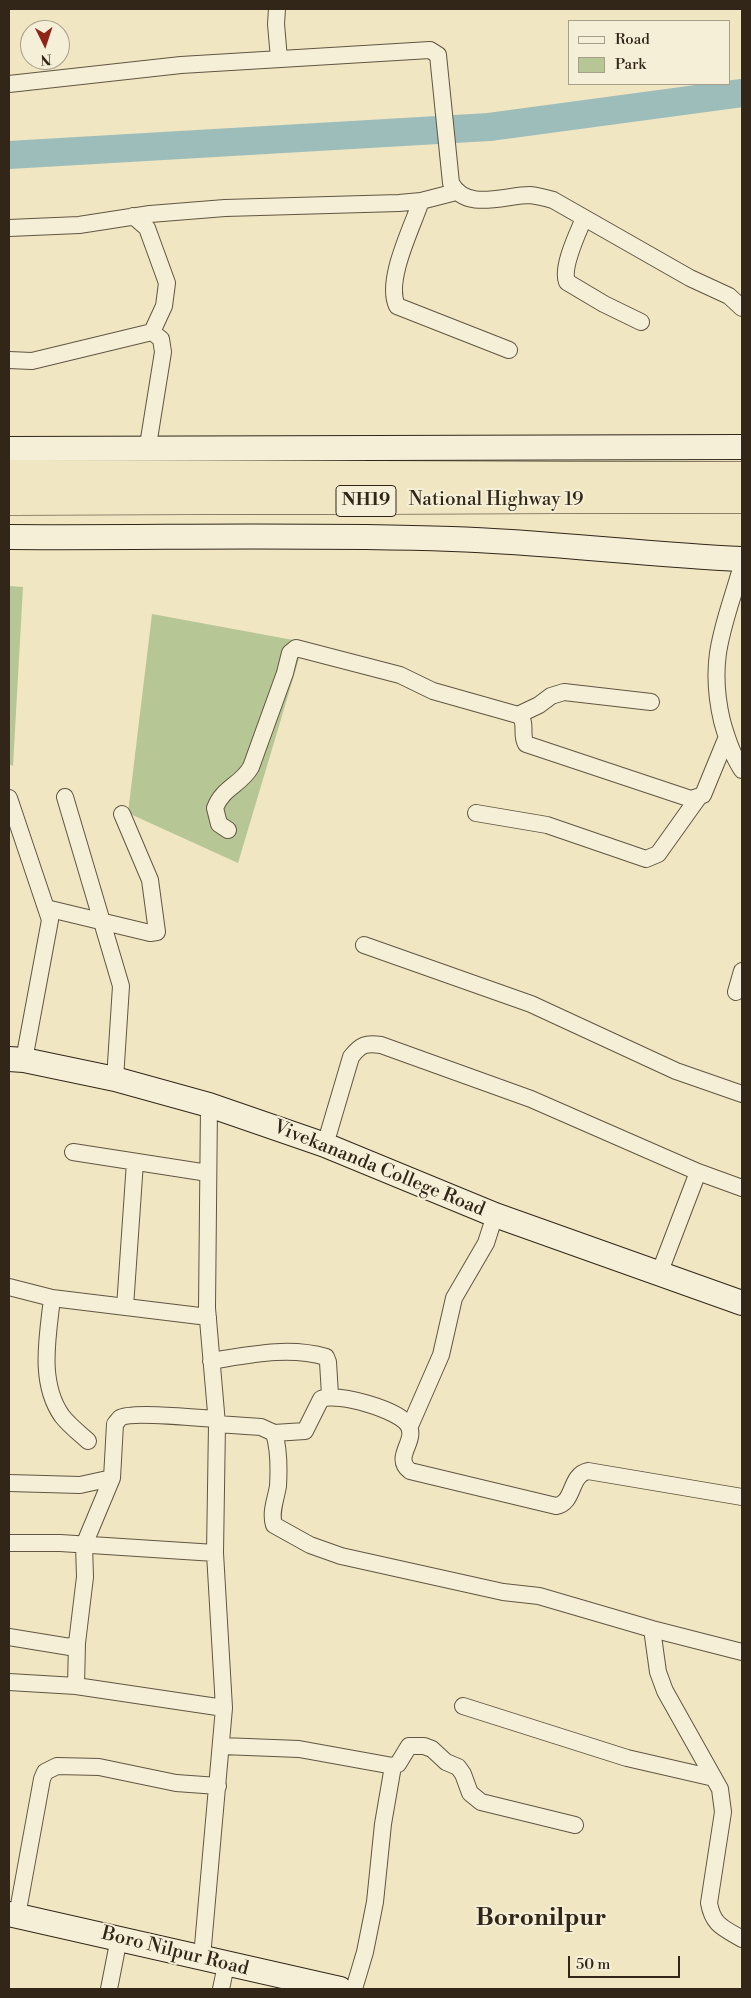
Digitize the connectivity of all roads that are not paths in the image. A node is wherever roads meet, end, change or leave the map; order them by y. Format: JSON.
{"nodes":[{"id":1,"x":277,"y":9,"type":"edge"},
{"id":2,"x":279,"y":59,"type":"junction"},
{"id":3,"x":9,"y":84,"type":"edge"},
{"id":4,"x":454,"y":188,"type":"junction"},
{"id":5,"x":421,"y":201,"type":"junction"},
{"id":6,"x":133,"y":216,"type":"junction"},
{"id":7,"x":584,"y":218,"type":"junction"},
{"id":8,"x":9,"y":228,"type":"edge"},
{"id":9,"x":742,"y":308,"type":"edge"},
{"id":10,"x":641,"y":322,"type":"dead end"},
{"id":11,"x":152,"y":332,"type":"junction"},
{"id":12,"x":509,"y":350,"type":"dead end"},
{"id":13,"x":9,"y":360,"type":"edge"},
{"id":14,"x":149,"y":439,"type":"dead end"},
{"id":15,"x":742,"y":447,"type":"edge"},
{"id":16,"x":9,"y":449,"type":"edge"},
{"id":17,"x":9,"y":474,"type":"edge"},
{"id":18,"x":731,"y":487,"type":"edge"},
{"id":19,"x":9,"y":501,"type":"edge"},
{"id":20,"x":9,"y":537,"type":"edge"},
{"id":21,"x":742,"y":559,"type":"edge"},
{"id":22,"x":742,"y":565,"type":"edge"},
{"id":23,"x":651,"y":702,"type":"dead end"},
{"id":24,"x":518,"y":714,"type":"junction"},
{"id":25,"x":726,"y":739,"type":"junction"},
{"id":26,"x":742,"y":770,"type":"edge"},
{"id":27,"x":64,"y":797,"type":"dead end"},
{"id":28,"x":9,"y":798,"type":"edge"},
{"id":29,"x":698,"y":798,"type":"junction"},
{"id":30,"x":476,"y":813,"type":"dead end"},
{"id":31,"x":122,"y":814,"type":"dead end"},
{"id":32,"x":228,"y":830,"type":"dead end"},
{"id":33,"x":46,"y":908,"type":"junction"},
{"id":34,"x":102,"y":922,"type":"junction"},
{"id":35,"x":364,"y":945,"type":"dead end"},
{"id":36,"x":742,"y":971,"type":"edge"},
{"id":37,"x":736,"y":992,"type":"dead end"},
{"id":38,"x":16,"y":1059,"type":"edge"},
{"id":39,"x":115,"y":1079,"type":"junction"},
{"id":40,"x":742,"y":1094,"type":"edge"},
{"id":41,"x":208,"y":1105,"type":"junction"},
{"id":42,"x":325,"y":1145,"type":"junction"},
{"id":43,"x":73,"y":1152,"type":"dead end"},
{"id":44,"x":135,"y":1162,"type":"junction"},
{"id":45,"x":698,"y":1172,"type":"junction"},
{"id":46,"x":208,"y":1173,"type":"junction"},
{"id":47,"x":742,"y":1188,"type":"edge"},
{"id":48,"x":495,"y":1215,"type":"junction"},
{"id":49,"x":658,"y":1274,"type":"junction"},
{"id":50,"x":9,"y":1287,"type":"edge"},
{"id":51,"x":52,"y":1298,"type":"junction"},
{"id":52,"x":742,"y":1303,"type":"edge"},
{"id":53,"x":125,"y":1307,"type":"junction"},
{"id":54,"x":208,"y":1317,"type":"junction"},
{"id":55,"x":211,"y":1361,"type":"junction"},
{"id":56,"x":330,"y":1395,"type":"junction"},
{"id":57,"x":216,"y":1422,"type":"junction"},
{"id":58,"x":410,"y":1426,"type":"junction"},
{"id":59,"x":274,"y":1433,"type":"junction"},
{"id":60,"x":88,"y":1441,"type":"dead end"},
{"id":61,"x":112,"y":1478,"type":"junction"},
{"id":62,"x":9,"y":1483,"type":"edge"},
{"id":63,"x":742,"y":1497,"type":"edge"},
{"id":64,"x":9,"y":1543,"type":"edge"},
{"id":65,"x":84,"y":1545,"type":"junction"},
{"id":66,"x":215,"y":1553,"type":"junction"},
{"id":67,"x":652,"y":1629,"type":"junction"},
{"id":68,"x":9,"y":1637,"type":"edge"},
{"id":69,"x":77,"y":1643,"type":"junction"},
{"id":70,"x":742,"y":1652,"type":"edge"},
{"id":71,"x":9,"y":1682,"type":"edge"},
{"id":72,"x":76,"y":1686,"type":"junction"},
{"id":73,"x":463,"y":1706,"type":"dead end"},
{"id":74,"x":224,"y":1708,"type":"junction"},
{"id":75,"x":222,"y":1746,"type":"junction"},
{"id":76,"x":393,"y":1766,"type":"junction"},
{"id":77,"x":714,"y":1778,"type":"junction"},
{"id":78,"x":218,"y":1786,"type":"junction"},
{"id":79,"x":575,"y":1825,"type":"dead end"},
{"id":80,"x":13,"y":1915,"type":"edge"},
{"id":81,"x":119,"y":1938,"type":"junction"},
{"id":82,"x":742,"y":1939,"type":"edge"},
{"id":83,"x":202,"y":1957,"type":"junction"},
{"id":84,"x":226,"y":1965,"type":"junction"},
{"id":85,"x":109,"y":1989,"type":"edge"},
{"id":86,"x":221,"y":1989,"type":"edge"},
{"id":87,"x":340,"y":1989,"type":"edge"},
{"id":88,"x":354,"y":1989,"type":"edge"}],
"edges":[{"from":1,"to":2,"type":"street"},
{"from":2,"to":3,"type":"street"},
{"from":2,"to":4,"type":"street"},
{"from":4,"to":5,"type":"street"},
{"from":4,"to":7,"type":"street"},
{"from":5,"to":6,"type":"street"},
{"from":5,"to":12,"type":"street"},
{"from":6,"to":8,"type":"street"},
{"from":6,"to":11,"type":"street"},
{"from":7,"to":9,"type":"street"},
{"from":7,"to":10,"type":"street"},
{"from":11,"to":13,"type":"street"},
{"from":11,"to":14,"type":"street"},
{"from":15,"to":16,"type":"main road"},
{"from":17,"to":18,"type":"highway","number":"NH19"},
{"from":18,"to":19,"type":"highway","name":"National Highway 19","number":"NH19"},
{"from":20,"to":21,"type":"main road"},
{"from":22,"to":25,"type":"street"},
{"from":23,"to":24,"type":"street"},
{"from":24,"to":29,"type":"street"},
{"from":24,"to":32,"type":"street"},
{"from":25,"to":26,"type":"street"},
{"from":25,"to":29,"type":"street"},
{"from":27,"to":34,"type":"street"},
{"from":28,"to":33,"type":"street"},
{"from":29,"to":30,"type":"street"},
{"from":31,"to":34,"type":"street"},
{"from":33,"to":34,"type":"street"},
{"from":33,"to":38,"type":"street"},
{"from":34,"to":39,"type":"street"},
{"from":35,"to":40,"type":"street"},
{"from":36,"to":37,"type":"street"},
{"from":38,"to":39,"type":"main road","name":"Vivekananda College Road"},
{"from":39,"to":41,"type":"main road","name":"Vivekananda College Road"},
{"from":41,"to":42,"type":"main road","name":"Vivekananda College Road"},
{"from":41,"to":46,"type":"street"},
{"from":42,"to":45,"type":"street"},
{"from":42,"to":48,"type":"main road","name":"Vivekananda College Road"},
{"from":43,"to":44,"type":"street"},
{"from":44,"to":46,"type":"street"},
{"from":44,"to":53,"type":"street"},
{"from":45,"to":47,"type":"street"},
{"from":45,"to":49,"type":"street"},
{"from":46,"to":54,"type":"street"},
{"from":48,"to":49,"type":"main road","name":"Vivekananda College Road"},
{"from":48,"to":58,"type":"street"},
{"from":49,"to":52,"type":"main road","name":"Vivekananda College Road"},
{"from":50,"to":51,"type":"street"},
{"from":51,"to":53,"type":"street"},
{"from":51,"to":60,"type":"street"},
{"from":53,"to":54,"type":"street"},
{"from":54,"to":55,"type":"street"},
{"from":55,"to":56,"type":"street"},
{"from":55,"to":57,"type":"street"},
{"from":56,"to":58,"type":"street"},
{"from":56,"to":59,"type":"street"},
{"from":57,"to":59,"type":"street"},
{"from":57,"to":61,"type":"street"},
{"from":57,"to":66,"type":"street"},
{"from":58,"to":63,"type":"street"},
{"from":59,"to":67,"type":"street"},
{"from":61,"to":62,"type":"street"},
{"from":61,"to":65,"type":"street"},
{"from":64,"to":65,"type":"street"},
{"from":65,"to":66,"type":"street"},
{"from":65,"to":69,"type":"street"},
{"from":66,"to":74,"type":"street"},
{"from":67,"to":70,"type":"street"},
{"from":67,"to":77,"type":"street"},
{"from":68,"to":69,"type":"street"},
{"from":69,"to":72,"type":"street"},
{"from":71,"to":72,"type":"street"},
{"from":72,"to":74,"type":"street"},
{"from":73,"to":77,"type":"street"},
{"from":74,"to":75,"type":"street"},
{"from":75,"to":76,"type":"street"},
{"from":75,"to":78,"type":"street"},
{"from":76,"to":79,"type":"street"},
{"from":76,"to":88,"type":"street"},
{"from":77,"to":82,"type":"street"},
{"from":78,"to":80,"type":"street"},
{"from":78,"to":83,"type":"street"},
{"from":80,"to":81,"type":"main road","name":"Boro Nilpur Road"},
{"from":81,"to":83,"type":"main road","name":"Boro Nilpur Road"},
{"from":81,"to":85,"type":"street"},
{"from":83,"to":84,"type":"main road","name":"Boro Nilpur Road"},
{"from":84,"to":86,"type":"street"},
{"from":84,"to":87,"type":"main road","name":"Boro Nilpur Road"}]}
